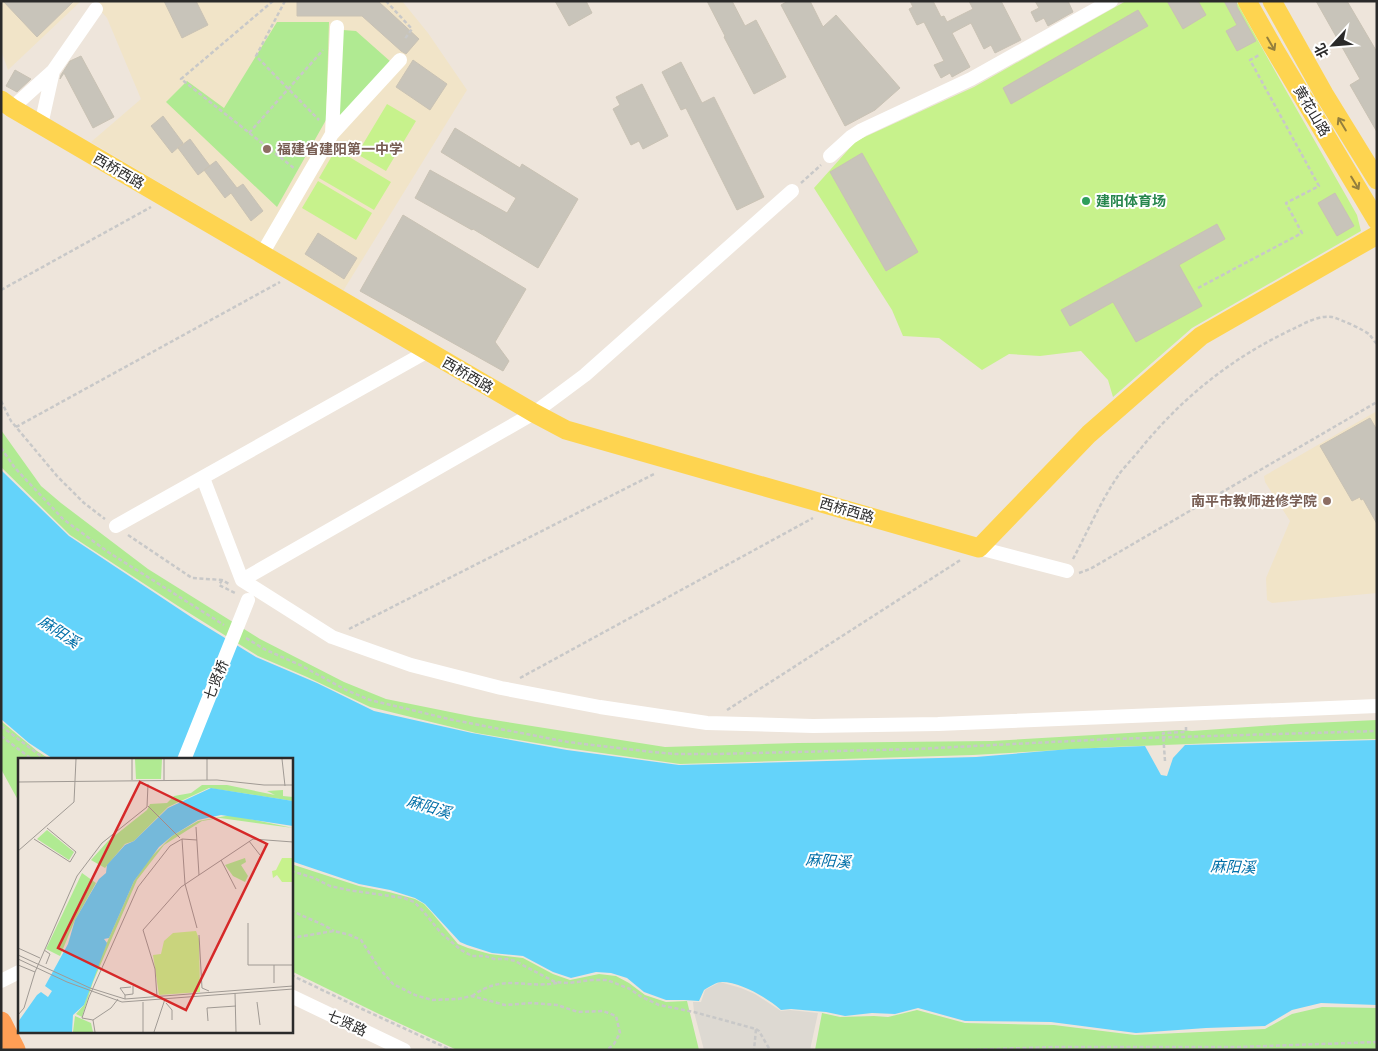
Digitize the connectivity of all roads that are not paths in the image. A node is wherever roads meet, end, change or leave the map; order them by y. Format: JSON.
{"nodes":[{"id":1,"x":1111,"y":1,"type":"edge"},
{"id":2,"x":1248,"y":1,"type":"edge"},
{"id":3,"x":1272,"y":1,"type":"edge"},
{"id":4,"x":96,"y":10,"type":"dead end"},
{"id":5,"x":337,"y":31,"type":"road end"},
{"id":6,"x":400,"y":60,"type":"dead end"},
{"id":7,"x":53,"y":71,"type":"junction"},
{"id":8,"x":6,"y":104,"type":"edge"},
{"id":9,"x":41,"y":125,"type":"junction"},
{"id":10,"x":332,"y":134,"type":"junction"},
{"id":11,"x":830,"y":156,"type":"road end"},
{"id":12,"x":1375,"y":173,"type":"edge"},
{"id":13,"x":792,"y":191,"type":"road end"},
{"id":14,"x":1377,"y":221,"type":"edge"},
{"id":15,"x":1377,"y":236,"type":"edge"},
{"id":16,"x":262,"y":254,"type":"junction"},
{"id":17,"x":428,"y":351,"type":"junction"},
{"id":18,"x":534,"y":413,"type":"junction"},
{"id":19,"x":203,"y":478,"type":"junction"},
{"id":20,"x":116,"y":526,"type":"road end"},
{"id":21,"x":979,"y":548,"type":"junction"},
{"id":22,"x":1066,"y":571,"type":"road end"},
{"id":23,"x":242,"y":580,"type":"junction"},
{"id":24,"x":248,"y":600,"type":"dead end"},
{"id":25,"x":1377,"y":706,"type":"edge"},
{"id":26,"x":185,"y":758,"type":"edge"},
{"id":27,"x":18,"y":972,"type":"edge"},
{"id":28,"x":1,"y":981,"type":"edge"},
{"id":29,"x":292,"y":996,"type":"edge"},
{"id":30,"x":1,"y":1022,"type":"edge"},
{"id":31,"x":15,"y":1050,"type":"edge"},
{"id":32,"x":404,"y":1050,"type":"edge"}],
"edges":[{"from":1,"to":11,"type":"street"},
{"from":2,"to":14,"type":"main road","name":"黄花山路","one_way":true},
{"from":12,"to":3,"type":"main road","name":"黄花山路","one_way":true},
{"from":4,"to":7,"type":"street"},
{"from":5,"to":10,"type":"street"},
{"from":6,"to":10,"type":"street"},
{"from":7,"to":8,"type":"street"},
{"from":7,"to":9,"type":"street"},
{"from":8,"to":9,"type":"main road","name":"西桥西路"},
{"from":9,"to":16,"type":"main road","name":"西桥西路"},
{"from":10,"to":16,"type":"street"},
{"from":13,"to":18,"type":"street"},
{"from":15,"to":21,"type":"main road"},
{"from":16,"to":17,"type":"main road","name":"西桥西路"},
{"from":17,"to":18,"type":"main road","name":"西桥西路"},
{"from":17,"to":19,"type":"street"},
{"from":18,"to":21,"type":"main road","name":"西桥西路"},
{"from":18,"to":23,"type":"street"},
{"from":19,"to":20,"type":"street"},
{"from":19,"to":23,"type":"street"},
{"from":21,"to":22,"type":"street"},
{"from":23,"to":25,"type":"street"},
{"from":24,"to":26,"type":"street","name":"七贤桥"},
{"from":27,"to":28,"type":"street"},
{"from":29,"to":32,"type":"street","name":"七贤路"},
{"from":30,"to":31,"type":"highway"}]}
